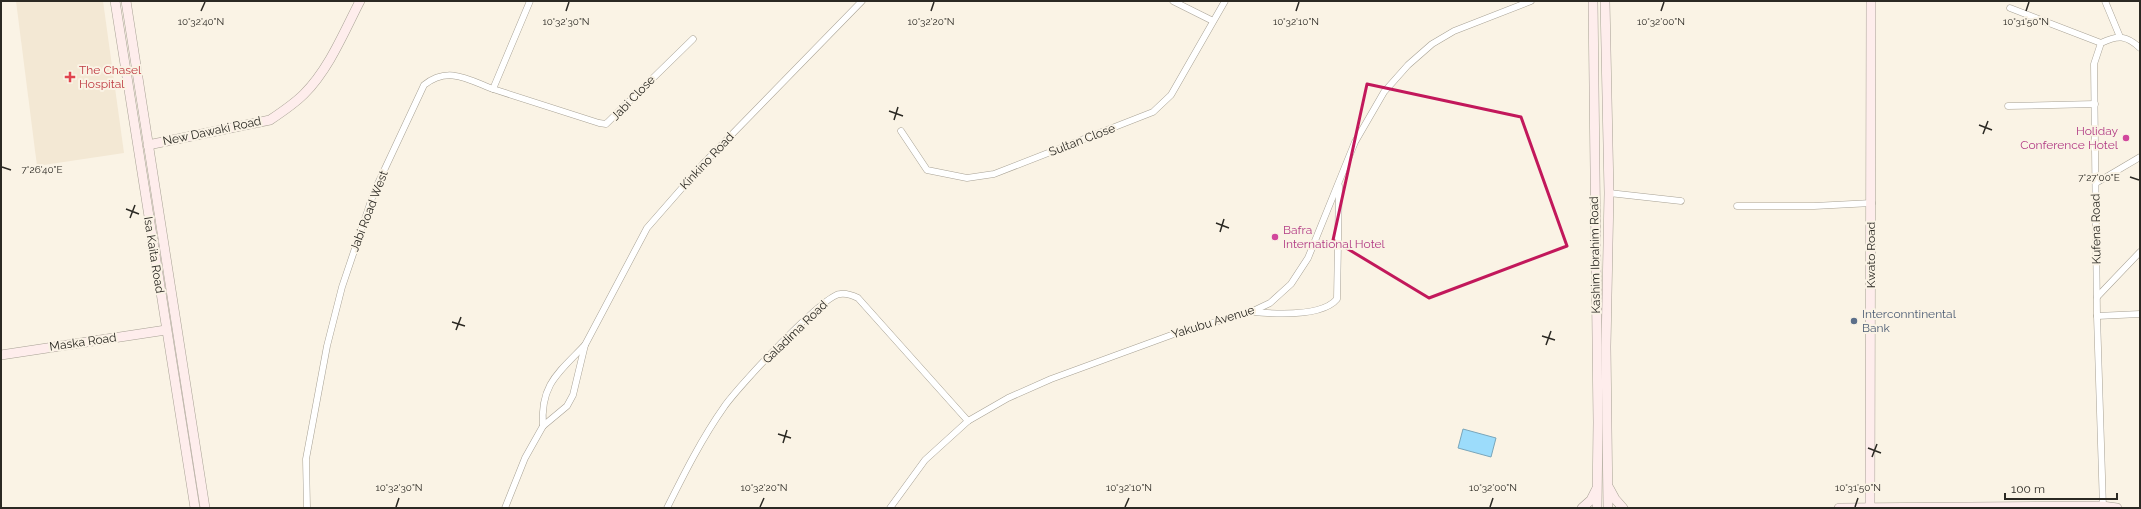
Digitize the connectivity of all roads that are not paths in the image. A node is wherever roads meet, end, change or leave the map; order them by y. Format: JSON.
{"nodes":[{"id":1,"x":115,"y":1,"type":"edge"},
{"id":2,"x":126,"y":1,"type":"edge"},
{"id":3,"x":360,"y":1,"type":"edge"},
{"id":4,"x":530,"y":1,"type":"edge"},
{"id":5,"x":862,"y":1,"type":"edge"},
{"id":6,"x":1173,"y":1,"type":"edge"},
{"id":7,"x":1225,"y":1,"type":"edge"},
{"id":8,"x":1531,"y":1,"type":"edge"},
{"id":9,"x":1593,"y":1,"type":"edge"},
{"id":10,"x":1605,"y":1,"type":"edge"},
{"id":11,"x":1871,"y":1,"type":"edge"},
{"id":12,"x":2105,"y":1,"type":"edge"},
{"id":13,"x":2010,"y":8,"type":"dead end"},
{"id":14,"x":1213,"y":21,"type":"junction"},
{"id":15,"x":130,"y":23,"type":"junction"},
{"id":16,"x":118,"y":24,"type":"junction"},
{"id":17,"x":2120,"y":37,"type":"junction"},
{"id":18,"x":693,"y":39,"type":"dead end"},
{"id":19,"x":2101,"y":43,"type":"junction"},
{"id":20,"x":2140,"y":48,"type":"edge"},
{"id":21,"x":493,"y":89,"type":"junction"},
{"id":22,"x":2095,"y":104,"type":"junction"},
{"id":23,"x":2008,"y":106,"type":"dead end"},
{"id":24,"x":901,"y":131,"type":"dead end"},
{"id":25,"x":1594,"y":140,"type":"junction"},
{"id":26,"x":1608,"y":140,"type":"junction"},
{"id":27,"x":148,"y":145,"type":"junction"},
{"id":28,"x":2140,"y":157,"type":"edge"},
{"id":29,"x":1339,"y":183,"type":"junction"},
{"id":30,"x":2096,"y":184,"type":"junction"},
{"id":31,"x":1609,"y":193,"type":"junction"},
{"id":32,"x":1681,"y":201,"type":"dead end"},
{"id":33,"x":1872,"y":203,"type":"junction"},
{"id":34,"x":1737,"y":206,"type":"dead end"},
{"id":35,"x":2140,"y":252,"type":"edge"},
{"id":36,"x":2097,"y":297,"type":"junction"},
{"id":37,"x":1252,"y":312,"type":"junction"},
{"id":38,"x":2140,"y":314,"type":"edge"},
{"id":39,"x":2097,"y":316,"type":"junction"},
{"id":40,"x":166,"y":330,"type":"junction"},
{"id":41,"x":585,"y":346,"type":"junction"},
{"id":42,"x":1,"y":355,"type":"edge"},
{"id":43,"x":968,"y":421,"type":"junction"},
{"id":44,"x":543,"y":426,"type":"junction"},
{"id":45,"x":1597,"y":487,"type":"junction"},
{"id":46,"x":1608,"y":487,"type":"junction"},
{"id":47,"x":1870,"y":507,"type":"edge"},
{"id":48,"x":2103,"y":507,"type":"edge"},
{"id":49,"x":195,"y":508,"type":"edge"},
{"id":50,"x":206,"y":508,"type":"edge"},
{"id":51,"x":308,"y":508,"type":"edge"},
{"id":52,"x":505,"y":508,"type":"edge"},
{"id":53,"x":667,"y":508,"type":"edge"},
{"id":54,"x":890,"y":508,"type":"edge"},
{"id":55,"x":1582,"y":508,"type":"edge"},
{"id":56,"x":1597,"y":508,"type":"edge"},
{"id":57,"x":1608,"y":508,"type":"edge"},
{"id":58,"x":1623,"y":508,"type":"edge"},
{"id":59,"x":1839,"y":508,"type":"edge"},
{"id":60,"x":2117,"y":508,"type":"edge"}],
"edges":[{"from":1,"to":16,"type":"street","name":"Isa Kaita Road"},
{"from":2,"to":15,"type":"street","name":"Isa Kaita Road"},
{"from":3,"to":27,"type":"street","name":"New Dawaki Road"},
{"from":4,"to":21,"type":"street"},
{"from":5,"to":41,"type":"street","name":"Kinkino Road"},
{"from":6,"to":14,"type":"street"},
{"from":7,"to":14,"type":"street","name":"Sultan Close"},
{"from":8,"to":29,"type":"street","name":"Yakubu Avenue"},
{"from":9,"to":25,"type":"street","name":"Kashim Ibrahim Road"},
{"from":10,"to":26,"type":"street","name":"Kashim Ibrahim Road"},
{"from":11,"to":33,"type":"street","name":"Kwato Road"},
{"from":12,"to":17,"type":"street"},
{"from":13,"to":19,"type":"street"},
{"from":14,"to":24,"type":"street","name":"Sultan Close"},
{"from":15,"to":16,"type":"street"},
{"from":15,"to":27,"type":"street","name":"Isa Kaita Road"},
{"from":16,"to":40,"type":"street","name":"Isa Kaita Road"},
{"from":17,"to":19,"type":"street"},
{"from":17,"to":20,"type":"street"},
{"from":18,"to":21,"type":"street","name":"Jabi Close"},
{"from":19,"to":22,"type":"street","name":"Kufena Road"},
{"from":21,"to":51,"type":"street","name":"Jabi Road West"},
{"from":22,"to":23,"type":"street"},
{"from":22,"to":30,"type":"street","name":"Kufena Road"},
{"from":25,"to":26,"type":"street"},
{"from":25,"to":45,"type":"street","name":"Kashim Ibrahim Road"},
{"from":26,"to":31,"type":"street","name":"Kashim Ibrahim Road"},
{"from":27,"to":50,"type":"street","name":"Isa Kaita Road"},
{"from":28,"to":30,"type":"street"},
{"from":29,"to":37,"type":"street","name":"Yakubu Avenue"},
{"from":29,"to":37,"type":"street"},
{"from":30,"to":36,"type":"street","name":"Kufena Road"},
{"from":31,"to":32,"type":"street"},
{"from":31,"to":46,"type":"street","name":"Kashim Ibrahim Road"},
{"from":33,"to":34,"type":"street"},
{"from":33,"to":47,"type":"street","name":"Kwato Road"},
{"from":35,"to":36,"type":"street"},
{"from":36,"to":39,"type":"street","name":"Kufena Road"},
{"from":37,"to":43,"type":"street","name":"Yakubu Avenue"},
{"from":38,"to":39,"type":"street"},
{"from":39,"to":48,"type":"street","name":"Kufena Road"},
{"from":40,"to":42,"type":"street","name":"Maska Road"},
{"from":40,"to":49,"type":"street","name":"Isa Kaita Road"},
{"from":41,"to":44,"type":"street","name":"Kinkino Road"},
{"from":41,"to":44,"type":"street","name":"Kinkino Road"},
{"from":43,"to":53,"type":"street","name":"Galadima Road"},
{"from":43,"to":54,"type":"street","name":"Yakubu Avenue"},
{"from":44,"to":52,"type":"street","name":"Kinkino Road"},
{"from":45,"to":55,"type":"street"},
{"from":45,"to":56,"type":"street","name":"Kashim Ibrahim Road"},
{"from":46,"to":57,"type":"street","name":"Kashim Ibrahim Road"},
{"from":46,"to":58,"type":"street"},
{"from":47,"to":48,"type":"street"},
{"from":47,"to":59,"type":"street"},
{"from":48,"to":60,"type":"street"}]}
